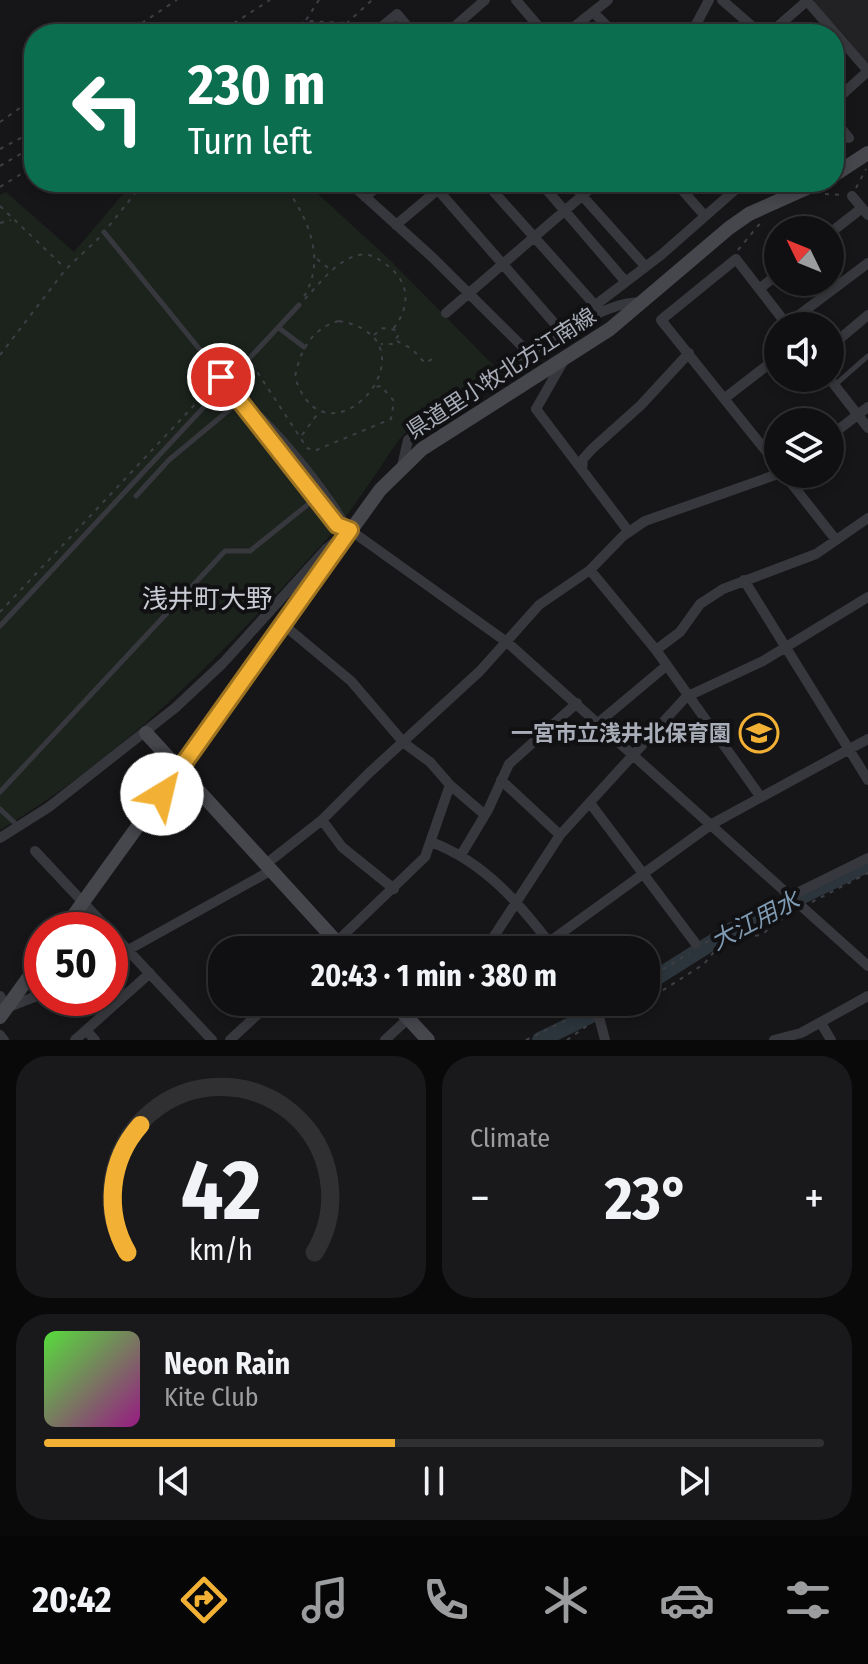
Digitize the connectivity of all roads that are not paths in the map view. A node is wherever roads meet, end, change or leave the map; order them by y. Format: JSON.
{"nodes":[{"id":1,"x":485,"y":0,"type":"edge"},
{"id":2,"x":516,"y":0,"type":"edge"},
{"id":3,"x":607,"y":0,"type":"edge"},
{"id":4,"x":709,"y":0,"type":"edge"},
{"id":5,"x":722,"y":0,"type":"edge"},
{"id":6,"x":808,"y":1,"type":"edge"},
{"id":7,"x":593,"y":12,"type":"junction"},
{"id":8,"x":385,"y":24,"type":"edge"},
{"id":9,"x":406,"y":24,"type":"edge"},
{"id":10,"x":457,"y":24,"type":"edge"},
{"id":11,"x":536,"y":24,"type":"edge"},
{"id":12,"x":578,"y":24,"type":"edge"},
{"id":13,"x":605,"y":24,"type":"edge"},
{"id":14,"x":696,"y":24,"type":"edge"},
{"id":15,"x":750,"y":24,"type":"edge"},
{"id":16,"x":781,"y":24,"type":"edge"},
{"id":17,"x":828,"y":24,"type":"edge"},
{"id":18,"x":844,"y":43,"type":"edge"},
{"id":19,"x":868,"y":71,"type":"edge"},
{"id":20,"x":844,"y":93,"type":"edge"},
{"id":21,"x":844,"y":132,"type":"edge"},
{"id":22,"x":849,"y":138,"type":"dead end"},
{"id":23,"x":868,"y":153,"type":"edge"},
{"id":24,"x":844,"y":169,"type":"edge"},
{"id":25,"x":360,"y":192,"type":"edge"},
{"id":26,"x":371,"y":192,"type":"edge"},
{"id":27,"x":428,"y":192,"type":"edge"},
{"id":28,"x":439,"y":192,"type":"edge"},
{"id":29,"x":494,"y":192,"type":"edge"},
{"id":30,"x":549,"y":192,"type":"edge"},
{"id":31,"x":579,"y":192,"type":"edge"},
{"id":32,"x":587,"y":192,"type":"edge"},
{"id":33,"x":684,"y":192,"type":"edge"},
{"id":34,"x":733,"y":192,"type":"edge"},
{"id":35,"x":799,"y":192,"type":"edge"},
{"id":36,"x":582,"y":196,"type":"junction"},
{"id":37,"x":852,"y":196,"type":"road end"},
{"id":38,"x":365,"y":197,"type":"junction"},
{"id":39,"x":565,"y":211,"type":"junction"},
{"id":40,"x":865,"y":211,"type":"edge"},
{"id":41,"x":705,"y":216,"type":"junction"},
{"id":42,"x":844,"y":224,"type":"edge"},
{"id":43,"x":396,"y":225,"type":"junction"},
{"id":44,"x":104,"y":232,"type":"road end"},
{"id":45,"x":534,"y":237,"type":"junction"},
{"id":46,"x":868,"y":263,"type":"edge"},
{"id":47,"x":503,"y":264,"type":"junction"},
{"id":48,"x":645,"y":266,"type":"junction"},
{"id":49,"x":625,"y":281,"type":"junction"},
{"id":50,"x":764,"y":285,"type":"edge"},
{"id":51,"x":759,"y":289,"type":"junction"},
{"id":52,"x":469,"y":294,"type":"junction"},
{"id":53,"x":642,"y":303,"type":"junction"},
{"id":54,"x":594,"y":304,"type":"junction"},
{"id":55,"x":299,"y":305,"type":"road end"},
{"id":56,"x":778,"y":312,"type":"edge"},
{"id":57,"x":805,"y":312,"type":"edge"},
{"id":58,"x":446,"y":313,"type":"dead end"},
{"id":59,"x":868,"y":315,"type":"edge"},
{"id":60,"x":279,"y":328,"type":"junction"},
{"id":61,"x":562,"y":332,"type":"junction"},
{"id":62,"x":844,"y":335,"type":"edge"},
{"id":63,"x":304,"y":347,"type":"road end"},
{"id":64,"x":529,"y":353,"type":"junction"},
{"id":65,"x":689,"y":353,"type":"junction"},
{"id":66,"x":868,"y":356,"type":"edge"},
{"id":67,"x":564,"y":360,"type":"junction"},
{"id":68,"x":764,"y":368,"type":"edge"},
{"id":69,"x":844,"y":373,"type":"edge"},
{"id":70,"x":226,"y":383,"type":"junction"},
{"id":71,"x":840,"y":392,"type":"edge"},
{"id":72,"x":725,"y":398,"type":"junction"},
{"id":73,"x":241,"y":400,"type":"junction"},
{"id":74,"x":868,"y":407,"type":"edge"},
{"id":75,"x":858,"y":416,"type":"junction"},
{"id":76,"x":844,"y":426,"type":"edge"},
{"id":77,"x":868,"y":428,"type":"edge"},
{"id":78,"x":764,"y":448,"type":"edge"},
{"id":79,"x":402,"y":466,"type":"junction"},
{"id":80,"x":582,"y":470,"type":"junction"},
{"id":81,"x":764,"y":479,"type":"edge"},
{"id":82,"x":795,"y":488,"type":"edge"},
{"id":83,"x":136,"y":496,"type":"dead end"},
{"id":84,"x":316,"y":498,"type":"junction"},
{"id":85,"x":868,"y":518,"type":"edge"},
{"id":86,"x":350,"y":530,"type":"junction"},
{"id":87,"x":629,"y":532,"type":"junction"},
{"id":88,"x":836,"y":540,"type":"junction"},
{"id":89,"x":590,"y":570,"type":"junction"},
{"id":90,"x":744,"y":580,"type":"junction"},
{"id":91,"x":868,"y":597,"type":"edge"},
{"id":92,"x":0,"y":626,"type":"edge"},
{"id":93,"x":285,"y":626,"type":"junction"},
{"id":94,"x":508,"y":643,"type":"junction"},
{"id":95,"x":787,"y":648,"type":"junction"},
{"id":96,"x":656,"y":650,"type":"junction"},
{"id":97,"x":666,"y":666,"type":"junction"},
{"id":98,"x":686,"y":697,"type":"junction"},
{"id":99,"x":577,"y":703,"type":"junction"},
{"id":100,"x":598,"y":723,"type":"junction"},
{"id":101,"x":146,"y":733,"type":"junction"},
{"id":102,"x":868,"y":739,"type":"edge"},
{"id":103,"x":404,"y":743,"type":"junction"},
{"id":104,"x":849,"y":750,"type":"junction"},
{"id":105,"x":633,"y":755,"type":"junction"},
{"id":106,"x":178,"y":772,"type":"junction"},
{"id":107,"x":501,"y":780,"type":"junction"},
{"id":108,"x":868,"y":780,"type":"edge"},
{"id":109,"x":450,"y":785,"type":"junction"},
{"id":110,"x":0,"y":792,"type":"edge"},
{"id":111,"x":760,"y":796,"type":"junction"},
{"id":112,"x":590,"y":803,"type":"junction"},
{"id":113,"x":0,"y":809,"type":"edge"},
{"id":114,"x":485,"y":815,"type":"junction"},
{"id":115,"x":322,"y":820,"type":"junction"},
{"id":116,"x":712,"y":824,"type":"junction"},
{"id":117,"x":18,"y":827,"type":"junction"},
{"id":118,"x":560,"y":835,"type":"junction"},
{"id":119,"x":0,"y":838,"type":"edge"},
{"id":120,"x":431,"y":842,"type":"junction"},
{"id":121,"x":35,"y":851,"type":"dead end"},
{"id":122,"x":461,"y":855,"type":"junction"},
{"id":123,"x":868,"y":858,"type":"edge"},
{"id":124,"x":269,"y":867,"type":"junction"},
{"id":125,"x":644,"y":874,"type":"junction"},
{"id":126,"x":394,"y":889,"type":"junction"},
{"id":127,"x":796,"y":901,"type":"junction"},
{"id":128,"x":83,"y":902,"type":"junction"},
{"id":129,"x":518,"y":904,"type":"junction"},
{"id":130,"x":76,"y":912,"type":"edge"},
{"id":131,"x":327,"y":936,"type":"edge"},
{"id":132,"x":347,"y":936,"type":"edge"},
{"id":133,"x":495,"y":936,"type":"edge"},
{"id":134,"x":544,"y":936,"type":"edge"},
{"id":135,"x":565,"y":936,"type":"edge"},
{"id":136,"x":696,"y":947,"type":"road end"},
{"id":137,"x":130,"y":949,"type":"junction"},
{"id":138,"x":868,"y":966,"type":"edge"},
{"id":139,"x":150,"y":973,"type":"junction"},
{"id":140,"x":24,"y":981,"type":"edge"},
{"id":141,"x":868,"y":996,"type":"edge"},
{"id":142,"x":24,"y":1000,"type":"edge"},
{"id":143,"x":2,"y":1007,"type":"edge"},
{"id":144,"x":256,"y":1016,"type":"edge"},
{"id":145,"x":410,"y":1016,"type":"edge"},
{"id":146,"x":597,"y":1016,"type":"edge"},
{"id":147,"x":408,"y":1018,"type":"junction"},
{"id":148,"x":821,"y":1023,"type":"junction"},
{"id":149,"x":86,"y":1030,"type":"junction"},
{"id":150,"x":0,"y":1035,"type":"edge"},
{"id":151,"x":4,"y":1040,"type":"edge"},
{"id":152,"x":75,"y":1040,"type":"edge"},
{"id":153,"x":95,"y":1040,"type":"edge"},
{"id":154,"x":212,"y":1040,"type":"edge"},
{"id":155,"x":230,"y":1040,"type":"edge"},
{"id":156,"x":385,"y":1040,"type":"edge"},
{"id":157,"x":428,"y":1040,"type":"edge"},
{"id":158,"x":605,"y":1040,"type":"edge"},
{"id":159,"x":774,"y":1040,"type":"edge"},
{"id":160,"x":831,"y":1040,"type":"edge"}],
"edges":[{"from":1,"to":10,"type":"street"},
{"from":2,"to":11,"type":"street"},
{"from":3,"to":7,"type":"street"},
{"from":4,"to":14,"type":"street"},
{"from":5,"to":15,"type":"street"},
{"from":6,"to":16,"type":"street"},
{"from":6,"to":17,"type":"street"},
{"from":7,"to":12,"type":"street"},
{"from":7,"to":13,"type":"street"},
{"from":8,"to":9,"type":"street"},
{"from":18,"to":19,"type":"street"},
{"from":19,"to":20,"type":"street"},
{"from":21,"to":22,"type":"street"},
{"from":23,"to":24,"type":"main road"},
{"from":25,"to":38,"type":"street"},
{"from":26,"to":38,"type":"street"},
{"from":27,"to":43,"type":"street"},
{"from":28,"to":47,"type":"street"},
{"from":29,"to":45,"type":"street"},
{"from":30,"to":39,"type":"street"},
{"from":31,"to":36,"type":"street"},
{"from":32,"to":36,"type":"street"},
{"from":33,"to":41,"type":"street"},
{"from":34,"to":41,"type":"street"},
{"from":35,"to":53,"type":"main road","name":"県道里小牧北方江南線"},
{"from":36,"to":39,"type":"street"},
{"from":36,"to":48,"type":"street"},
{"from":37,"to":40,"type":"street"},
{"from":38,"to":43,"type":"street"},
{"from":39,"to":45,"type":"street"},
{"from":39,"to":49,"type":"street"},
{"from":40,"to":42,"type":"street"},
{"from":41,"to":48,"type":"street"},
{"from":43,"to":52,"type":"street"},
{"from":44,"to":70,"type":"lane"},
{"from":45,"to":47,"type":"street"},
{"from":45,"to":54,"type":"street"},
{"from":46,"to":57,"type":"street"},
{"from":47,"to":52,"type":"street"},
{"from":47,"to":61,"type":"street"},
{"from":48,"to":49,"type":"street"},
{"from":49,"to":54,"type":"street"},
{"from":50,"to":51,"type":"street"},
{"from":51,"to":56,"type":"street"},
{"from":51,"to":65,"type":"street"},
{"from":52,"to":58,"type":"street"},
{"from":52,"to":64,"type":"street"},
{"from":53,"to":61,"type":"street"},
{"from":53,"to":67,"type":"main road","name":"県道里小牧北方江南線"},
{"from":54,"to":61,"type":"street"},
{"from":55,"to":60,"type":"lane"},
{"from":59,"to":62,"type":"street"},
{"from":60,"to":63,"type":"lane"},
{"from":60,"to":70,"type":"lane"},
{"from":61,"to":64,"type":"street"},
{"from":64,"to":79,"type":"street"},
{"from":65,"to":72,"type":"street"},
{"from":65,"to":80,"type":"street"},
{"from":66,"to":69,"type":"lane"},
{"from":67,"to":79,"type":"main road","name":"県道里小牧北方江南線"},
{"from":67,"to":80,"type":"street"},
{"from":68,"to":72,"type":"street"},
{"from":70,"to":73,"type":"lane"},
{"from":70,"to":92,"type":"lane"},
{"from":71,"to":75,"type":"street"},
{"from":72,"to":78,"type":"street"},
{"from":73,"to":83,"type":"lane"},
{"from":73,"to":84,"type":"lane"},
{"from":73,"to":86,"type":"lane"},
{"from":74,"to":75,"type":"street"},
{"from":75,"to":76,"type":"street"},
{"from":75,"to":77,"type":"street"},
{"from":79,"to":86,"type":"main road","name":"県道里小牧北方江南線"},
{"from":80,"to":87,"type":"street"},
{"from":81,"to":87,"type":"street"},
{"from":82,"to":88,"type":"street"},
{"from":84,"to":86,"type":"lane"},
{"from":84,"to":110,"type":"lane"},
{"from":85,"to":88,"type":"street"},
{"from":86,"to":93,"type":"main road","name":"県道里小牧北方江南線"},
{"from":86,"to":94,"type":"street"},
{"from":86,"to":101,"type":"street"},
{"from":87,"to":89,"type":"street"},
{"from":88,"to":90,"type":"street"},
{"from":89,"to":94,"type":"street"},
{"from":89,"to":96,"type":"street"},
{"from":90,"to":95,"type":"street"},
{"from":90,"to":96,"type":"street"},
{"from":91,"to":95,"type":"street"},
{"from":93,"to":103,"type":"street"},
{"from":93,"to":106,"type":"main road","name":"県道里小牧北方江南線"},
{"from":94,"to":99,"type":"street"},
{"from":94,"to":103,"type":"street"},
{"from":95,"to":98,"type":"street"},
{"from":95,"to":104,"type":"street"},
{"from":96,"to":97,"type":"street"},
{"from":97,"to":98,"type":"street"},
{"from":97,"to":100,"type":"street"},
{"from":98,"to":105,"type":"street"},
{"from":98,"to":111,"type":"street"},
{"from":99,"to":100,"type":"street"},
{"from":99,"to":107,"type":"street"},
{"from":100,"to":105,"type":"street"},
{"from":101,"to":106,"type":"main road"},
{"from":101,"to":117,"type":"street"},
{"from":102,"to":104,"type":"street"},
{"from":103,"to":109,"type":"street"},
{"from":103,"to":115,"type":"street"},
{"from":104,"to":108,"type":"street"},
{"from":104,"to":111,"type":"street"},
{"from":105,"to":112,"type":"street"},
{"from":105,"to":116,"type":"street"},
{"from":106,"to":124,"type":"main road"},
{"from":106,"to":128,"type":"main road","name":"県道里小牧北方江南線"},
{"from":107,"to":114,"type":"street"},
{"from":107,"to":118,"type":"street"},
{"from":109,"to":114,"type":"street"},
{"from":109,"to":120,"type":"street"},
{"from":111,"to":116,"type":"street"},
{"from":112,"to":118,"type":"street"},
{"from":112,"to":125,"type":"street"},
{"from":113,"to":117,"type":"lane"},
{"from":114,"to":122,"type":"street"},
{"from":115,"to":124,"type":"street"},
{"from":115,"to":126,"type":"street"},
{"from":116,"to":125,"type":"street"},
{"from":116,"to":127,"type":"street"},
{"from":117,"to":119,"type":"street"},
{"from":118,"to":129,"type":"street"},
{"from":120,"to":122,"type":"street"},
{"from":120,"to":126,"type":"street"},
{"from":121,"to":128,"type":"street"},
{"from":122,"to":129,"type":"street"},
{"from":123,"to":127,"type":"street"},
{"from":124,"to":131,"type":"main road"},
{"from":124,"to":137,"type":"street"},
{"from":125,"to":135,"type":"street"},
{"from":125,"to":136,"type":"street"},
{"from":126,"to":132,"type":"street"},
{"from":127,"to":138,"type":"street"},
{"from":128,"to":130,"type":"main road","name":"県道里小牧北方江南線"},
{"from":128,"to":137,"type":"street"},
{"from":129,"to":133,"type":"street"},
{"from":129,"to":134,"type":"street"},
{"from":137,"to":139,"type":"street"},
{"from":139,"to":149,"type":"street"},
{"from":139,"to":154,"type":"street"},
{"from":140,"to":143,"type":"main road"},
{"from":141,"to":148,"type":"street"},
{"from":142,"to":143,"type":"street"},
{"from":144,"to":155,"type":"street"},
{"from":145,"to":147,"type":"street"},
{"from":146,"to":158,"type":"street"},
{"from":147,"to":156,"type":"street"},
{"from":147,"to":157,"type":"main road"},
{"from":148,"to":159,"type":"street"},
{"from":148,"to":160,"type":"street"},
{"from":149,"to":152,"type":"street"},
{"from":149,"to":153,"type":"street"},
{"from":150,"to":151,"type":"street"}]}
